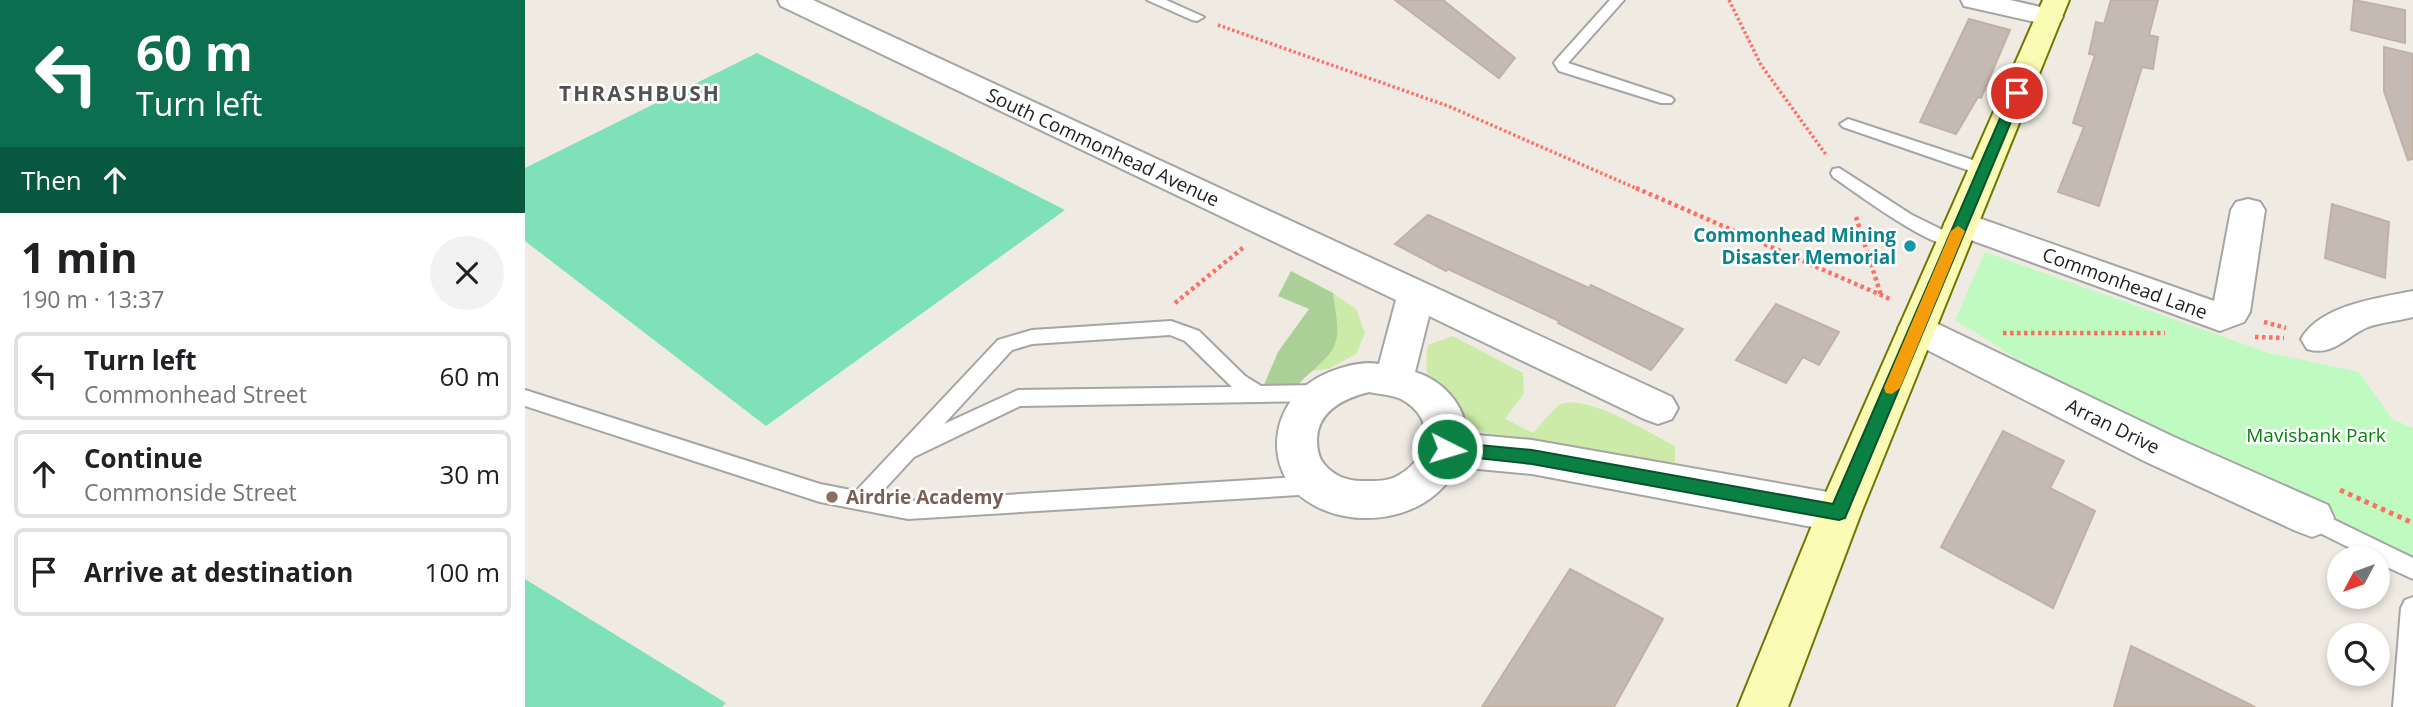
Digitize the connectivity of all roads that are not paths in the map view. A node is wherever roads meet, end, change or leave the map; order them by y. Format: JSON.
{"nodes":[{"id":1,"x":791,"y":0,"type":"edge"},
{"id":2,"x":1154,"y":0,"type":"edge"},
{"id":3,"x":1617,"y":0,"type":"edge"},
{"id":4,"x":1974,"y":0,"type":"edge"},
{"id":5,"x":2052,"y":8,"type":"edge"},
{"id":6,"x":1197,"y":17,"type":"road end"},
{"id":7,"x":1666,"y":100,"type":"dead end"},
{"id":8,"x":1848,"y":124,"type":"dead end"},
{"id":9,"x":1985,"y":170,"type":"junction"},
{"id":10,"x":1839,"y":173,"type":"road end"},
{"id":11,"x":2248,"y":210,"type":"dead end"},
{"id":12,"x":1957,"y":233,"type":"junction"},
{"id":13,"x":1416,"y":294,"type":"junction"},
{"id":14,"x":2413,"y":304,"type":"edge"},
{"id":15,"x":1920,"y":321,"type":"junction"},
{"id":16,"x":2320,"y":340,"type":"road end"},
{"id":17,"x":1394,"y":379,"type":"junction"},
{"id":18,"x":1323,"y":393,"type":"junction"},
{"id":19,"x":1259,"y":395,"type":"junction"},
{"id":20,"x":525,"y":398,"type":"edge"},
{"id":21,"x":1658,"y":408,"type":"dead end"},
{"id":22,"x":1447,"y":449,"type":"junction"},
{"id":23,"x":904,"y":452,"type":"junction"},
{"id":24,"x":1317,"y":485,"type":"junction"},
{"id":25,"x":860,"y":501,"type":"junction"},
{"id":26,"x":1839,"y":513,"type":"junction"},
{"id":27,"x":2312,"y":518,"type":"joint"},
{"id":28,"x":2413,"y":569,"type":"edge"},
{"id":29,"x":2413,"y":608,"type":"edge"},
{"id":30,"x":1763,"y":707,"type":"edge"},
{"id":31,"x":2406,"y":707,"type":"edge"}],
"edges":[{"from":1,"to":13,"type":"street","name":"South Commonhead Avenue"},
{"from":2,"to":6,"type":"lane"},
{"from":3,"to":7,"type":"lane"},
{"from":4,"to":5,"type":"street"},
{"from":5,"to":9,"type":"main road"},
{"from":8,"to":9,"type":"lane"},
{"from":9,"to":12,"type":"main road"},
{"from":10,"to":12,"type":"lane"},
{"from":11,"to":12,"type":"street","name":"Commonhead Lane"},
{"from":12,"to":15,"type":"main road"},
{"from":13,"to":17,"type":"street"},
{"from":13,"to":21,"type":"street","name":"South Commonhead Avenue"},
{"from":14,"to":16,"type":"street"},
{"from":15,"to":26,"type":"main road"},
{"from":15,"to":27,"type":"street","name":"Arran Drive"},
{"from":17,"to":18,"type":"street"},
{"from":17,"to":22,"type":"street"},
{"from":18,"to":19,"type":"lane"},
{"from":18,"to":24,"type":"street"},
{"from":19,"to":23,"type":"lane"},
{"from":19,"to":23,"type":"lane"},
{"from":20,"to":25,"type":"lane"},
{"from":22,"to":24,"type":"street"},
{"from":22,"to":26,"type":"street"},
{"from":23,"to":25,"type":"lane"},
{"from":24,"to":25,"type":"lane"},
{"from":26,"to":30,"type":"main road"},
{"from":27,"to":28,"type":"lane"},
{"from":29,"to":31,"type":"lane"}]}
